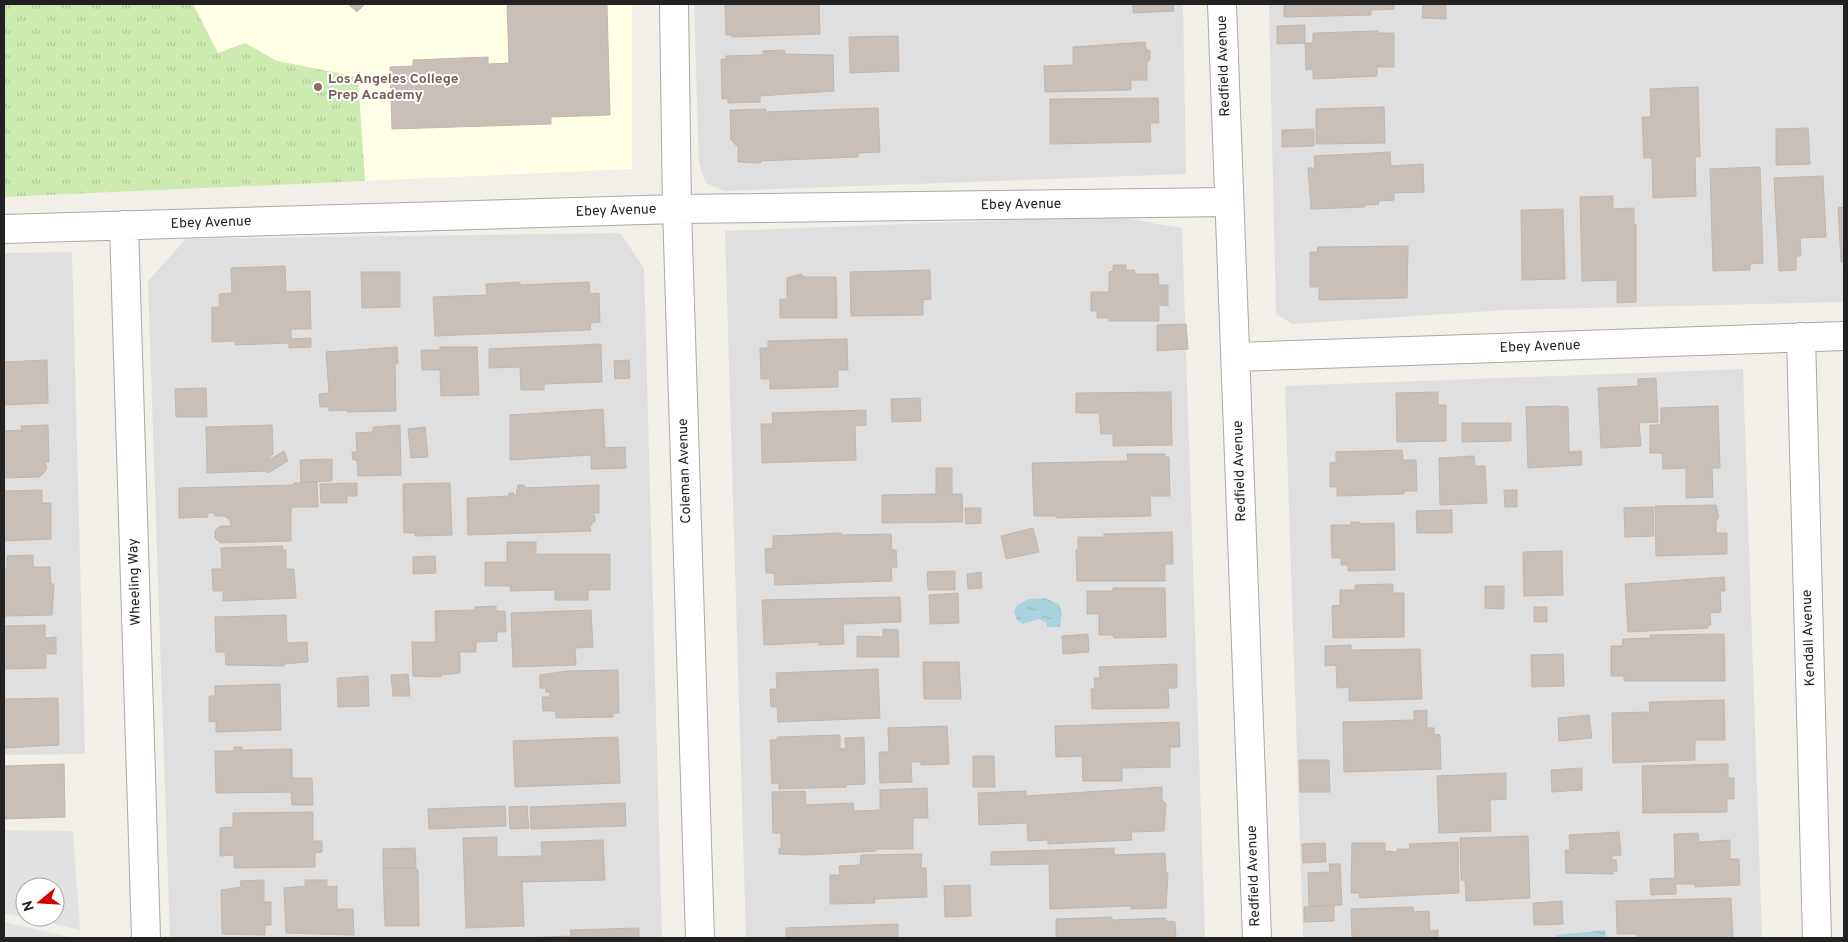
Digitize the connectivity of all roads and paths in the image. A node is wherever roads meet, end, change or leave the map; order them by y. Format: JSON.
{"nodes":[{"id":1,"x":674,"y":4,"type":"edge"},
{"id":2,"x":1222,"y":4,"type":"edge"},
{"id":3,"x":1228,"y":202,"type":"junction"},
{"id":4,"x":677,"y":210,"type":"junction"},
{"id":5,"x":124,"y":225,"type":"junction"},
{"id":6,"x":4,"y":229,"type":"edge"},
{"id":7,"x":1844,"y":336,"type":"edge"},
{"id":8,"x":1801,"y":337,"type":"junction"},
{"id":9,"x":1236,"y":357,"type":"junction"},
{"id":10,"x":146,"y":938,"type":"edge"},
{"id":11,"x":700,"y":938,"type":"edge"},
{"id":12,"x":1257,"y":938,"type":"edge"},
{"id":13,"x":1817,"y":938,"type":"edge"}],
"edges":[{"from":1,"to":4,"type":"street","name":"Coleman Avenue"},
{"from":2,"to":3,"type":"street","name":"Redfield Avenue"},
{"from":3,"to":4,"type":"street","name":"Ebey Avenue"},
{"from":3,"to":9,"type":"street","name":"Redfield Avenue"},
{"from":4,"to":5,"type":"street","name":"Ebey Avenue"},
{"from":4,"to":11,"type":"street","name":"Coleman Avenue"},
{"from":5,"to":6,"type":"street","name":"Ebey Avenue"},
{"from":5,"to":10,"type":"street","name":"Wheeling Way"},
{"from":7,"to":8,"type":"street","name":"Ebey Avenue"},
{"from":8,"to":9,"type":"street","name":"Ebey Avenue"},
{"from":8,"to":13,"type":"street","name":"Kendall Avenue"},
{"from":9,"to":12,"type":"street","name":"Redfield Avenue"}]}
